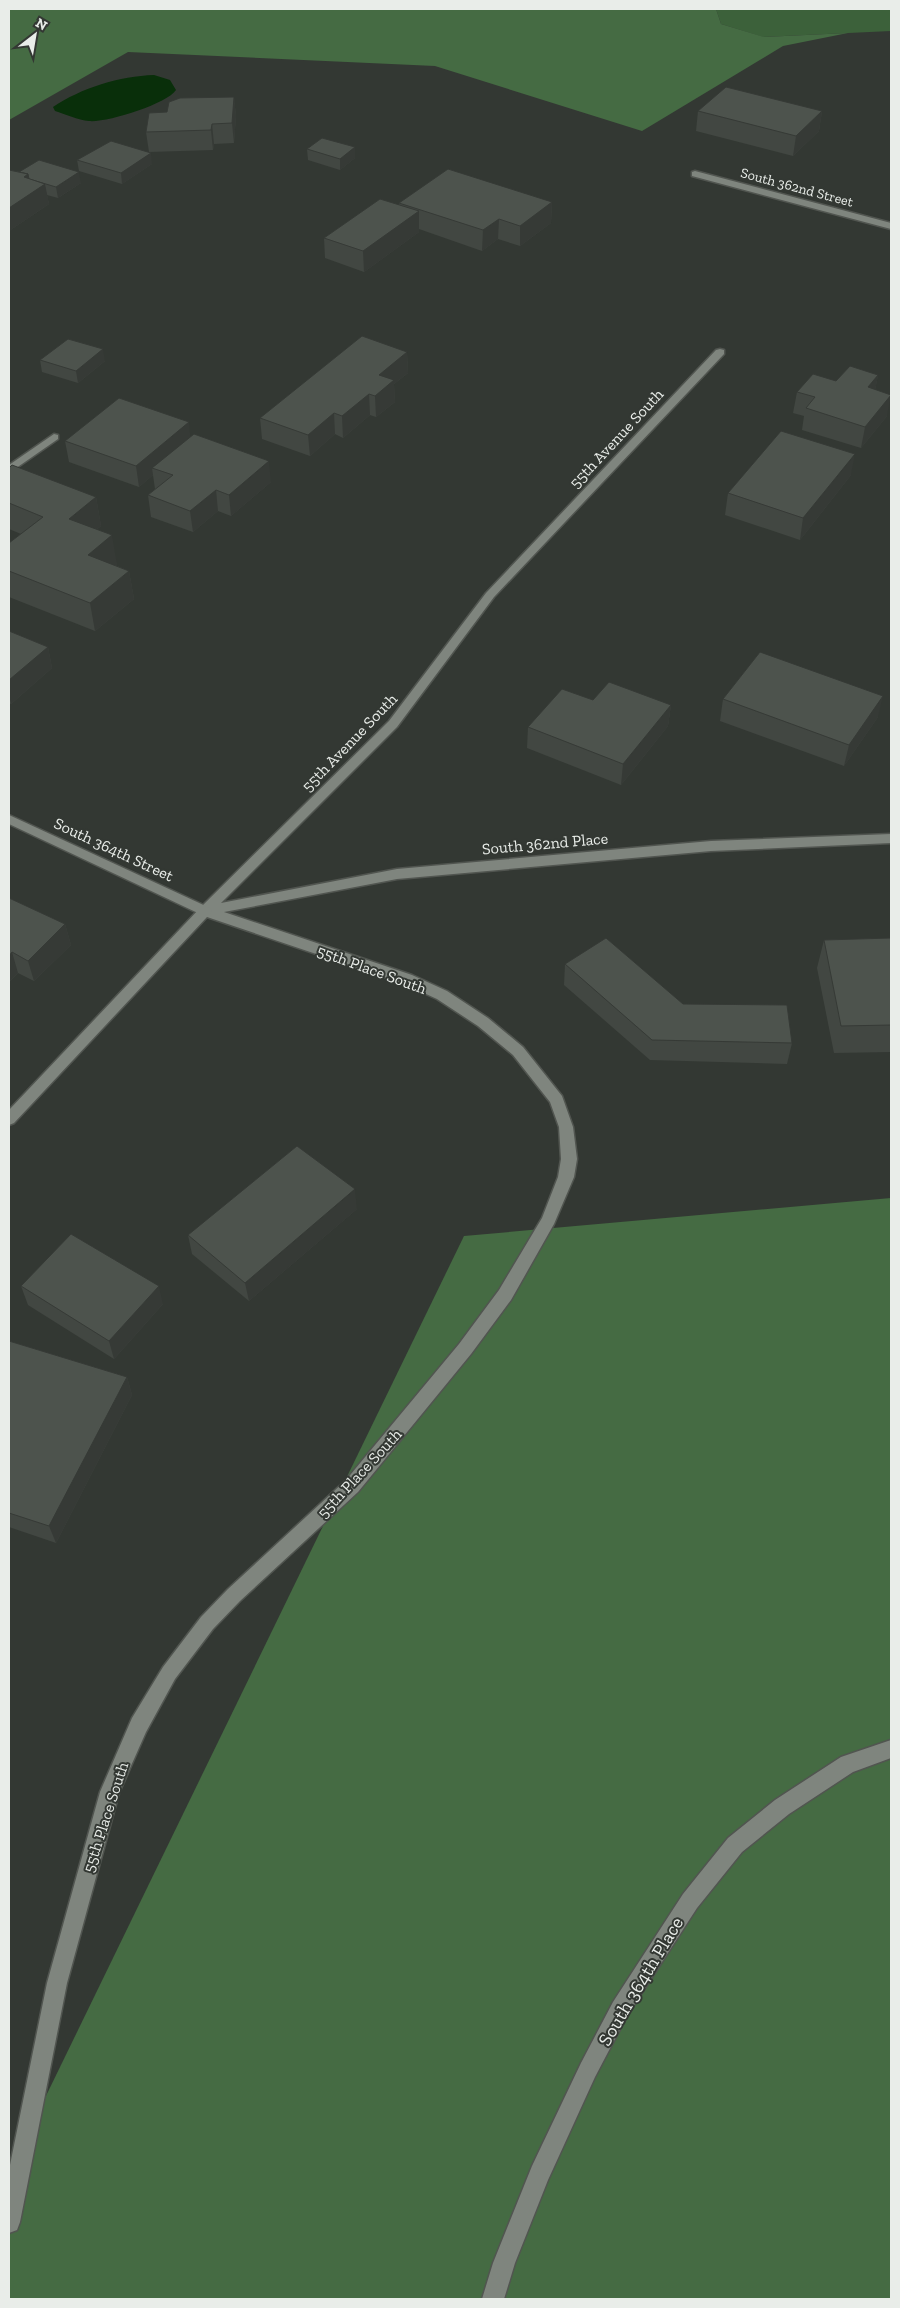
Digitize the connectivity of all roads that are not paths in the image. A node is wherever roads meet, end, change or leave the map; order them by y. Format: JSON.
{"nodes":[{"id":1,"x":696,"y":174,"type":"dead end"},
{"id":2,"x":891,"y":226,"type":"edge"},
{"id":3,"x":720,"y":352,"type":"dead end"},
{"id":4,"x":54,"y":437,"type":"dead end"},
{"id":5,"x":9,"y":470,"type":"edge"},
{"id":6,"x":9,"y":819,"type":"edge"},
{"id":7,"x":891,"y":839,"type":"edge"},
{"id":8,"x":205,"y":911,"type":"junction"},
{"id":9,"x":9,"y":1119,"type":"edge"},
{"id":10,"x":891,"y":1749,"type":"edge"},
{"id":11,"x":9,"y":2222,"type":"edge"},
{"id":12,"x":493,"y":2299,"type":"edge"}],
"edges":[{"from":1,"to":2,"type":"street","name":"South 362nd Street"},
{"from":3,"to":8,"type":"street","name":"55th Avenue South"},
{"from":4,"to":5,"type":"street"},
{"from":6,"to":8,"type":"street","name":"South 364th Street"},
{"from":7,"to":8,"type":"street","name":"South 362nd Place"},
{"from":8,"to":9,"type":"street","name":"55th Avenue South"},
{"from":8,"to":11,"type":"street","name":"55th Place South"},
{"from":10,"to":12,"type":"street","name":"South 364th Place"}]}
